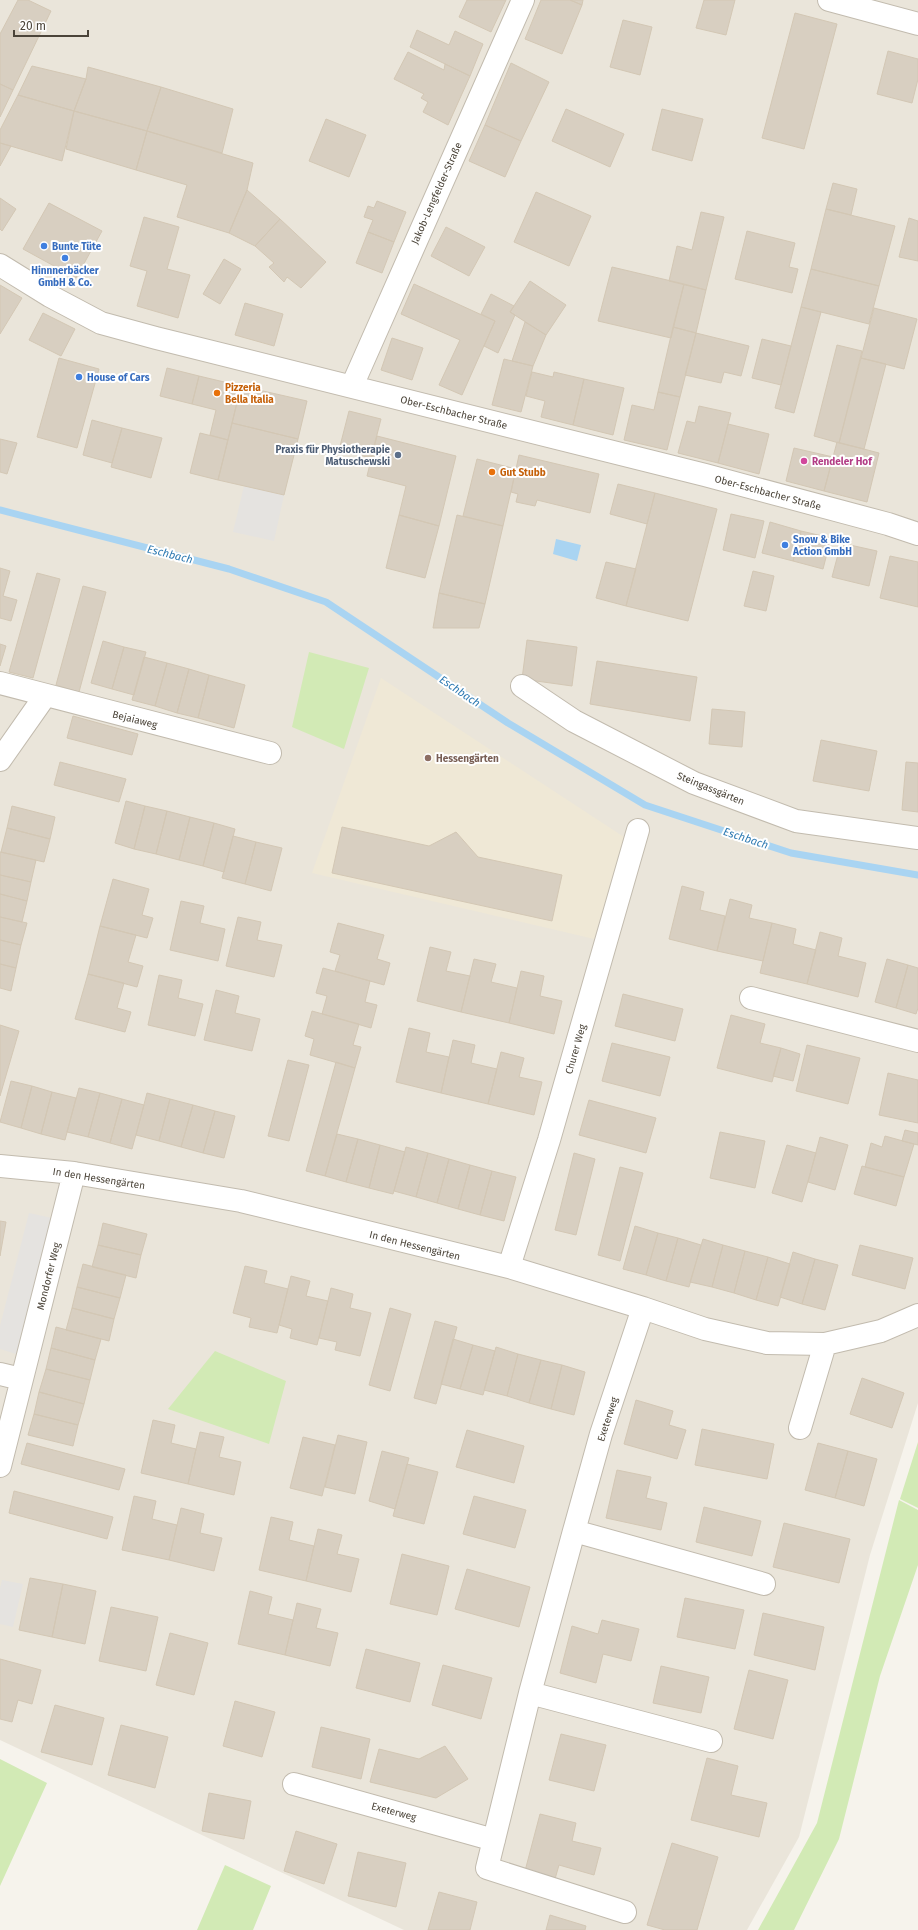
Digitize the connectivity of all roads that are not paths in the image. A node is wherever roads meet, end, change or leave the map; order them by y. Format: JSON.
{"nodes":[{"id":1,"x":523,"y":0,"type":"edge"},
{"id":2,"x":829,"y":0,"type":"edge"},
{"id":3,"x":918,"y":24,"type":"edge"},
{"id":4,"x":0,"y":265,"type":"edge"},
{"id":5,"x":352,"y":386,"type":"junction"},
{"id":6,"x":918,"y":534,"type":"edge"},
{"id":7,"x":0,"y":683,"type":"edge"},
{"id":8,"x":522,"y":686,"type":"dead end"},
{"id":9,"x":45,"y":696,"type":"junction"},
{"id":10,"x":270,"y":753,"type":"dead end"},
{"id":11,"x":0,"y":760,"type":"edge"},
{"id":12,"x":638,"y":830,"type":"dead end"},
{"id":13,"x":918,"y":838,"type":"edge"},
{"id":14,"x":751,"y":998,"type":"dead end"},
{"id":15,"x":918,"y":1041,"type":"edge"},
{"id":16,"x":0,"y":1166,"type":"edge"},
{"id":17,"x":74,"y":1173,"type":"junction"},
{"id":18,"x":509,"y":1267,"type":"junction"},
{"id":19,"x":643,"y":1308,"type":"junction"},
{"id":20,"x":918,"y":1315,"type":"edge"},
{"id":21,"x":825,"y":1344,"type":"junction"},
{"id":22,"x":0,"y":1374,"type":"edge"},
{"id":23,"x":21,"y":1379,"type":"junction"},
{"id":24,"x":800,"y":1428,"type":"dead end"},
{"id":25,"x":0,"y":1466,"type":"edge"},
{"id":26,"x":574,"y":1531,"type":"junction"},
{"id":27,"x":764,"y":1584,"type":"dead end"},
{"id":28,"x":530,"y":1693,"type":"junction"},
{"id":29,"x":711,"y":1741,"type":"dead end"},
{"id":30,"x":294,"y":1784,"type":"dead end"},
{"id":31,"x":494,"y":1840,"type":"junction"},
{"id":32,"x":624,"y":1912,"type":"dead end"}],
"edges":[{"from":1,"to":5,"type":"street","name":"Jakob-Lengfelder-Straße"},
{"from":2,"to":3,"type":"street"},
{"from":4,"to":5,"type":"street","name":"Ober-Eschbacher Straße"},
{"from":5,"to":6,"type":"street","name":"Ober-Eschbacher Straße"},
{"from":7,"to":9,"type":"street","name":"Bejaiaweg"},
{"from":8,"to":13,"type":"street","name":"Steingassgärten"},
{"from":9,"to":10,"type":"street","name":"Bejaiaweg"},
{"from":9,"to":11,"type":"street"},
{"from":12,"to":18,"type":"street","name":"Churer Weg"},
{"from":14,"to":15,"type":"street"},
{"from":16,"to":17,"type":"street","name":"In den Hessengärten"},
{"from":17,"to":18,"type":"street","name":"In den Hessengärten"},
{"from":17,"to":23,"type":"street","name":"Mondorfer Weg"},
{"from":18,"to":19,"type":"street","name":"In den Hessengärten"},
{"from":19,"to":21,"type":"street","name":"In den Hessengärten"},
{"from":19,"to":26,"type":"street","name":"Exeterweg"},
{"from":20,"to":21,"type":"street","name":"In den Hessengärten"},
{"from":21,"to":24,"type":"street"},
{"from":22,"to":23,"type":"street"},
{"from":23,"to":25,"type":"street","name":"Mondorfer Weg"},
{"from":26,"to":27,"type":"street"},
{"from":26,"to":28,"type":"street","name":"Exeterweg"},
{"from":28,"to":29,"type":"street"},
{"from":28,"to":31,"type":"street","name":"Exeterweg"},
{"from":30,"to":31,"type":"street","name":"Exeterweg"},
{"from":31,"to":32,"type":"street","name":"Exeterweg"}]}
